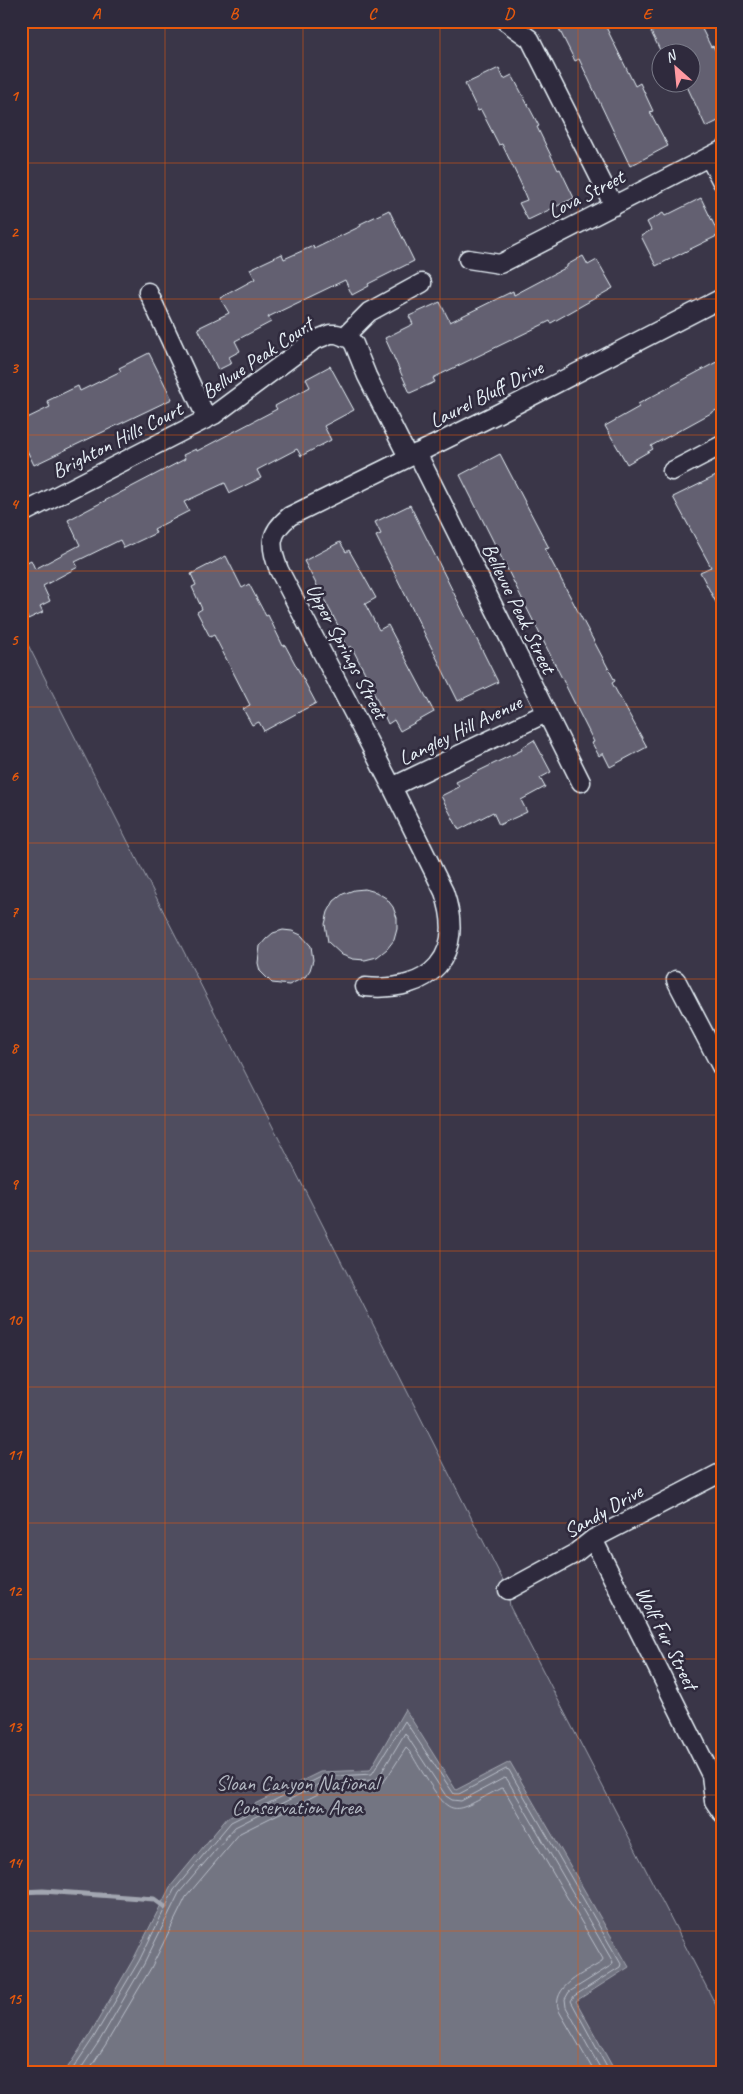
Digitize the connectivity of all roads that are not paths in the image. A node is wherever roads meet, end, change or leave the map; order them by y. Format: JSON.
{"nodes":[{"id":1,"x":505,"y":21,"type":"edge"},
{"id":2,"x":715,"y":154,"type":"edge"},
{"id":3,"x":722,"y":182,"type":"edge"},
{"id":4,"x":614,"y":206,"type":"junction"},
{"id":5,"x":468,"y":259,"type":"dead end"},
{"id":6,"x":422,"y":283,"type":"dead end"},
{"id":7,"x":148,"y":292,"type":"dead end"},
{"id":8,"x":722,"y":298,"type":"edge"},
{"id":9,"x":344,"y":336,"type":"junction"},
{"id":10,"x":207,"y":419,"type":"junction"},
{"id":11,"x":722,"y":445,"type":"edge"},
{"id":12,"x":413,"y":455,"type":"junction"},
{"id":13,"x":672,"y":471,"type":"dead end"},
{"id":14,"x":21,"y":514,"type":"edge"},
{"id":15,"x":274,"y":534,"type":"joint"},
{"id":16,"x":546,"y":713,"type":"junction"},
{"id":17,"x":581,"y":782,"type":"dead end"},
{"id":18,"x":392,"y":787,"type":"junction"},
{"id":19,"x":676,"y":980,"type":"dead end"},
{"id":20,"x":365,"y":986,"type":"dead end"},
{"id":21,"x":722,"y":1068,"type":"edge"},
{"id":22,"x":722,"y":1472,"type":"edge"},
{"id":23,"x":593,"y":1539,"type":"junction"},
{"id":24,"x":508,"y":1590,"type":"dead end"},
{"id":25,"x":722,"y":1813,"type":"edge"}],
"edges":[{"from":1,"to":4,"type":"street"},
{"from":2,"to":3,"type":"street"},
{"from":2,"to":4,"type":"street","name":"Lova Street"},
{"from":4,"to":5,"type":"street","name":"Lova Street"},
{"from":6,"to":9,"type":"street"},
{"from":7,"to":10,"type":"street"},
{"from":8,"to":12,"type":"street","name":"Laurel Bluff Drive"},
{"from":9,"to":10,"type":"street","name":"Bellvue Peak Court"},
{"from":9,"to":12,"type":"street","name":"Bellvue Peak Court"},
{"from":10,"to":14,"type":"street","name":"Brighton Hills Court"},
{"from":11,"to":13,"type":"street"},
{"from":12,"to":15,"type":"street","name":"Laurel Bluff Drive"},
{"from":12,"to":16,"type":"street","name":"Bellevue Peak Street"},
{"from":15,"to":18,"type":"street","name":"Upper Springs Street"},
{"from":16,"to":17,"type":"street","name":"Bellevue Peak Street"},
{"from":16,"to":18,"type":"street","name":"Langley Hill Avenue"},
{"from":18,"to":20,"type":"street","name":"Upper Springs Street"},
{"from":19,"to":21,"type":"street"},
{"from":22,"to":23,"type":"street","name":"Sandy Drive"},
{"from":23,"to":24,"type":"street","name":"Sandy Drive"},
{"from":23,"to":25,"type":"street","name":"Wolf Fur Street"}]}
